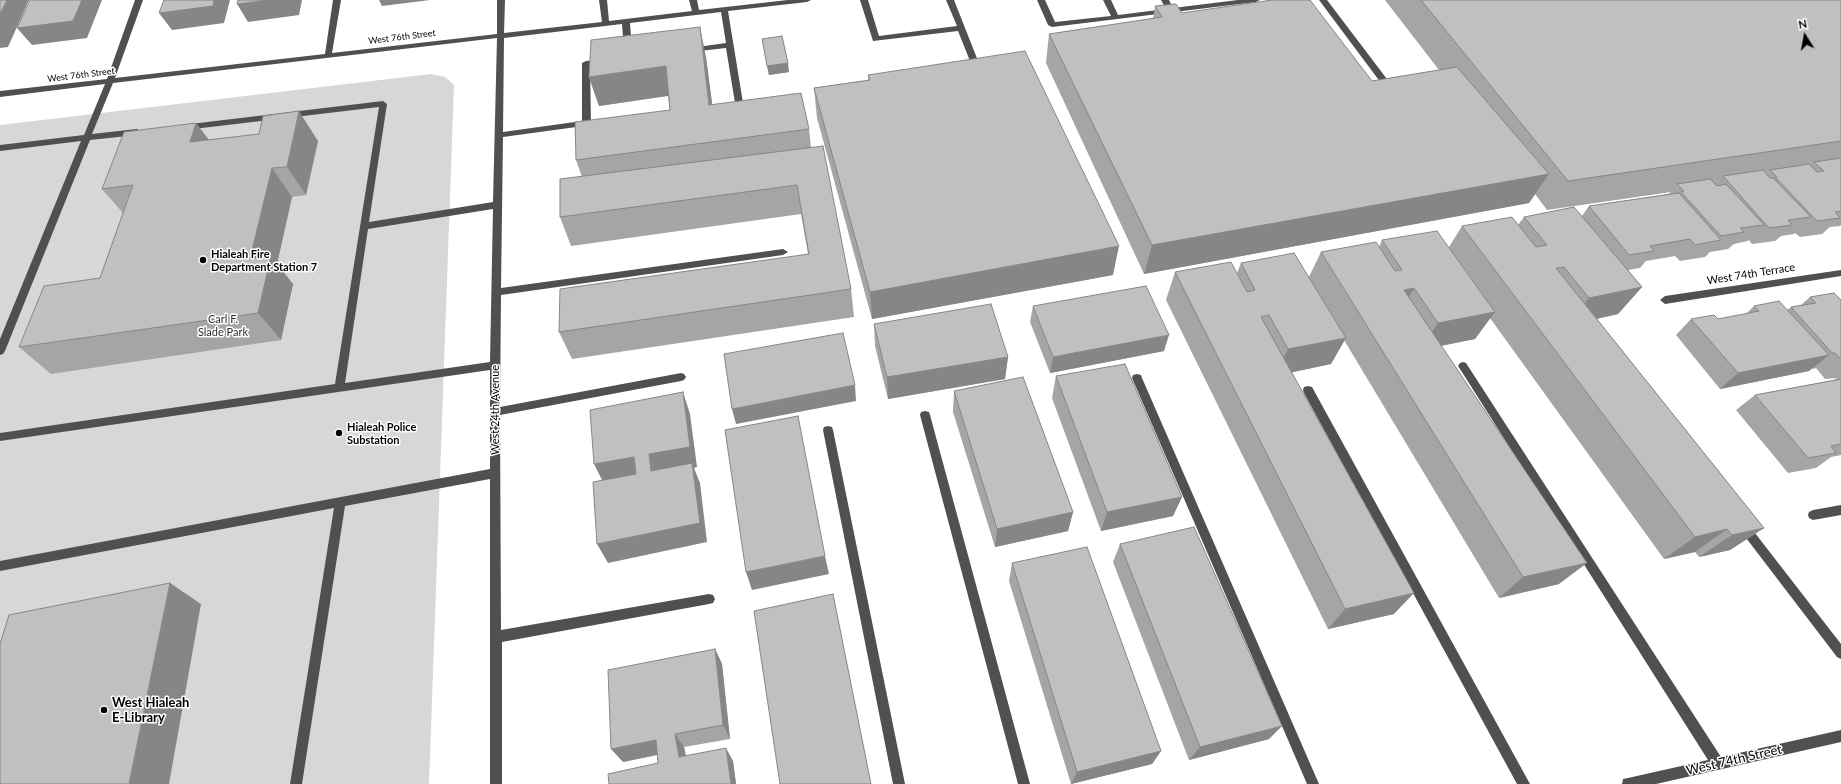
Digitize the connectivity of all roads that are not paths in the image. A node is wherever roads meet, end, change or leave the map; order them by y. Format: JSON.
{"nodes":[{"id":1,"x":139,"y":0,"type":"edge"},
{"id":2,"x":336,"y":0,"type":"edge"},
{"id":3,"x":501,"y":0,"type":"edge"},
{"id":4,"x":604,"y":0,"type":"edge"},
{"id":5,"x":693,"y":0,"type":"edge"},
{"id":6,"x":807,"y":0,"type":"edge"},
{"id":7,"x":864,"y":0,"type":"edge"},
{"id":8,"x":950,"y":0,"type":"edge"},
{"id":9,"x":1041,"y":0,"type":"edge"},
{"id":10,"x":1107,"y":0,"type":"edge"},
{"id":11,"x":1165,"y":0,"type":"edge"},
{"id":12,"x":1256,"y":0,"type":"edge"},
{"id":13,"x":1323,"y":0,"type":"edge"},
{"id":14,"x":724,"y":10,"type":"junction"},
{"id":15,"x":1171,"y":11,"type":"junction"},
{"id":16,"x":696,"y":13,"type":"junction"},
{"id":17,"x":1116,"y":18,"type":"junction"},
{"id":18,"x":626,"y":21,"type":"junction"},
{"id":19,"x":606,"y":23,"type":"junction"},
{"id":20,"x":961,"y":28,"type":"junction"},
{"id":21,"x":501,"y":36,"type":"junction"},
{"id":22,"x":730,"y":45,"type":"junction"},
{"id":23,"x":683,"y":51,"type":"edge"},
{"id":24,"x":328,"y":56,"type":"junction"},
{"id":25,"x":980,"y":75,"type":"edge"},
{"id":26,"x":110,"y":81,"type":"junction"},
{"id":27,"x":1392,"y":92,"type":"edge"},
{"id":28,"x":0,"y":94,"type":"edge"},
{"id":29,"x":739,"y":103,"type":"edge"},
{"id":30,"x":173,"y":128,"type":"edge"},
{"id":31,"x":150,"y":131,"type":"edge"},
{"id":32,"x":499,"y":135,"type":"junction"},
{"id":33,"x":87,"y":138,"type":"junction"},
{"id":34,"x":0,"y":148,"type":"edge"},
{"id":35,"x":497,"y":205,"type":"junction"},
{"id":36,"x":364,"y":226,"type":"junction"},
{"id":37,"x":783,"y":252,"type":"dead end"},
{"id":38,"x":1841,"y":272,"type":"edge"},
{"id":39,"x":496,"y":292,"type":"junction"},
{"id":40,"x":1666,"y":300,"type":"dead end"},
{"id":41,"x":0,"y":351,"type":"edge"},
{"id":42,"x":495,"y":365,"type":"junction"},
{"id":43,"x":1463,"y":366,"type":"dead end"},
{"id":44,"x":681,"y":377,"type":"dead end"},
{"id":45,"x":1137,"y":378,"type":"dead end"},
{"id":46,"x":339,"y":388,"type":"junction"},
{"id":47,"x":1308,"y":390,"type":"dead end"},
{"id":48,"x":495,"y":412,"type":"junction"},
{"id":49,"x":925,"y":415,"type":"dead end"},
{"id":50,"x":828,"y":430,"type":"dead end"},
{"id":51,"x":0,"y":437,"type":"edge"},
{"id":52,"x":495,"y":473,"type":"junction"},
{"id":53,"x":340,"y":502,"type":"junction"},
{"id":54,"x":1841,"y":510,"type":"edge"},
{"id":55,"x":1813,"y":515,"type":"dead end"},
{"id":56,"x":1740,"y":521,"type":"edge"},
{"id":57,"x":0,"y":566,"type":"edge"},
{"id":58,"x":709,"y":599,"type":"dead end"},
{"id":59,"x":496,"y":637,"type":"junction"},
{"id":60,"x":1841,"y":654,"type":"edge"},
{"id":61,"x":1841,"y":736,"type":"edge"},
{"id":62,"x":1718,"y":764,"type":"junction"},
{"id":63,"x":296,"y":784,"type":"edge"},
{"id":64,"x":496,"y":784,"type":"edge"},
{"id":65,"x":899,"y":784,"type":"edge"},
{"id":66,"x":1024,"y":784,"type":"edge"},
{"id":67,"x":1313,"y":784,"type":"edge"},
{"id":68,"x":1524,"y":784,"type":"edge"},
{"id":69,"x":1628,"y":784,"type":"edge"}],
"edges":[{"from":1,"to":26,"type":"street"},
{"from":2,"to":24,"type":"street"},
{"from":3,"to":21,"type":"street","name":"West 24th Avenue"},
{"from":4,"to":19,"type":"street"},
{"from":5,"to":16,"type":"street"},
{"from":6,"to":14,"type":"street","name":"West 76th Street"},
{"from":7,"to":20,"type":"street"},
{"from":8,"to":20,"type":"street"},
{"from":9,"to":17,"type":"street"},
{"from":10,"to":17,"type":"street"},
{"from":11,"to":15,"type":"street"},
{"from":12,"to":15,"type":"street"},
{"from":13,"to":27,"type":"street"},
{"from":14,"to":16,"type":"street","name":"West 76th Street"},
{"from":14,"to":22,"type":"street"},
{"from":15,"to":17,"type":"street"},
{"from":16,"to":18,"type":"street","name":"West 76th Street"},
{"from":18,"to":19,"type":"street","name":"West 76th Street"},
{"from":18,"to":32,"type":"street"},
{"from":19,"to":21,"type":"street","name":"West 76th Street"},
{"from":20,"to":25,"type":"street"},
{"from":21,"to":24,"type":"street","name":"West 76th Street"},
{"from":21,"to":32,"type":"street","name":"West 24th Avenue"},
{"from":22,"to":23,"type":"street"},
{"from":22,"to":29,"type":"street"},
{"from":24,"to":26,"type":"street","name":"West 76th Street"},
{"from":26,"to":28,"type":"street","name":"West 76th Street"},
{"from":26,"to":33,"type":"street"},
{"from":30,"to":36,"type":"street"},
{"from":31,"to":33,"type":"street"},
{"from":32,"to":35,"type":"street","name":"West 24th Avenue"},
{"from":33,"to":34,"type":"street"},
{"from":33,"to":41,"type":"street"},
{"from":35,"to":36,"type":"street"},
{"from":35,"to":39,"type":"street","name":"West 24th Avenue"},
{"from":36,"to":46,"type":"street"},
{"from":37,"to":39,"type":"street"},
{"from":38,"to":40,"type":"street","name":"West 74th Terrace"},
{"from":39,"to":42,"type":"street","name":"West 24th Avenue"},
{"from":42,"to":46,"type":"street"},
{"from":42,"to":48,"type":"street","name":"West 24th Avenue"},
{"from":43,"to":62,"type":"street"},
{"from":44,"to":48,"type":"street"},
{"from":45,"to":67,"type":"street"},
{"from":46,"to":51,"type":"street"},
{"from":47,"to":68,"type":"street"},
{"from":48,"to":52,"type":"street","name":"West 24th Avenue"},
{"from":49,"to":66,"type":"street"},
{"from":50,"to":65,"type":"street"},
{"from":52,"to":53,"type":"street"},
{"from":52,"to":59,"type":"street","name":"West 24th Avenue"},
{"from":53,"to":57,"type":"street"},
{"from":53,"to":63,"type":"street"},
{"from":54,"to":55,"type":"street"},
{"from":56,"to":60,"type":"street"},
{"from":58,"to":59,"type":"street"},
{"from":59,"to":64,"type":"street","name":"West 24th Avenue"},
{"from":61,"to":62,"type":"street","name":"West 74th Street"},
{"from":62,"to":69,"type":"street","name":"West 74th Street"}]}
